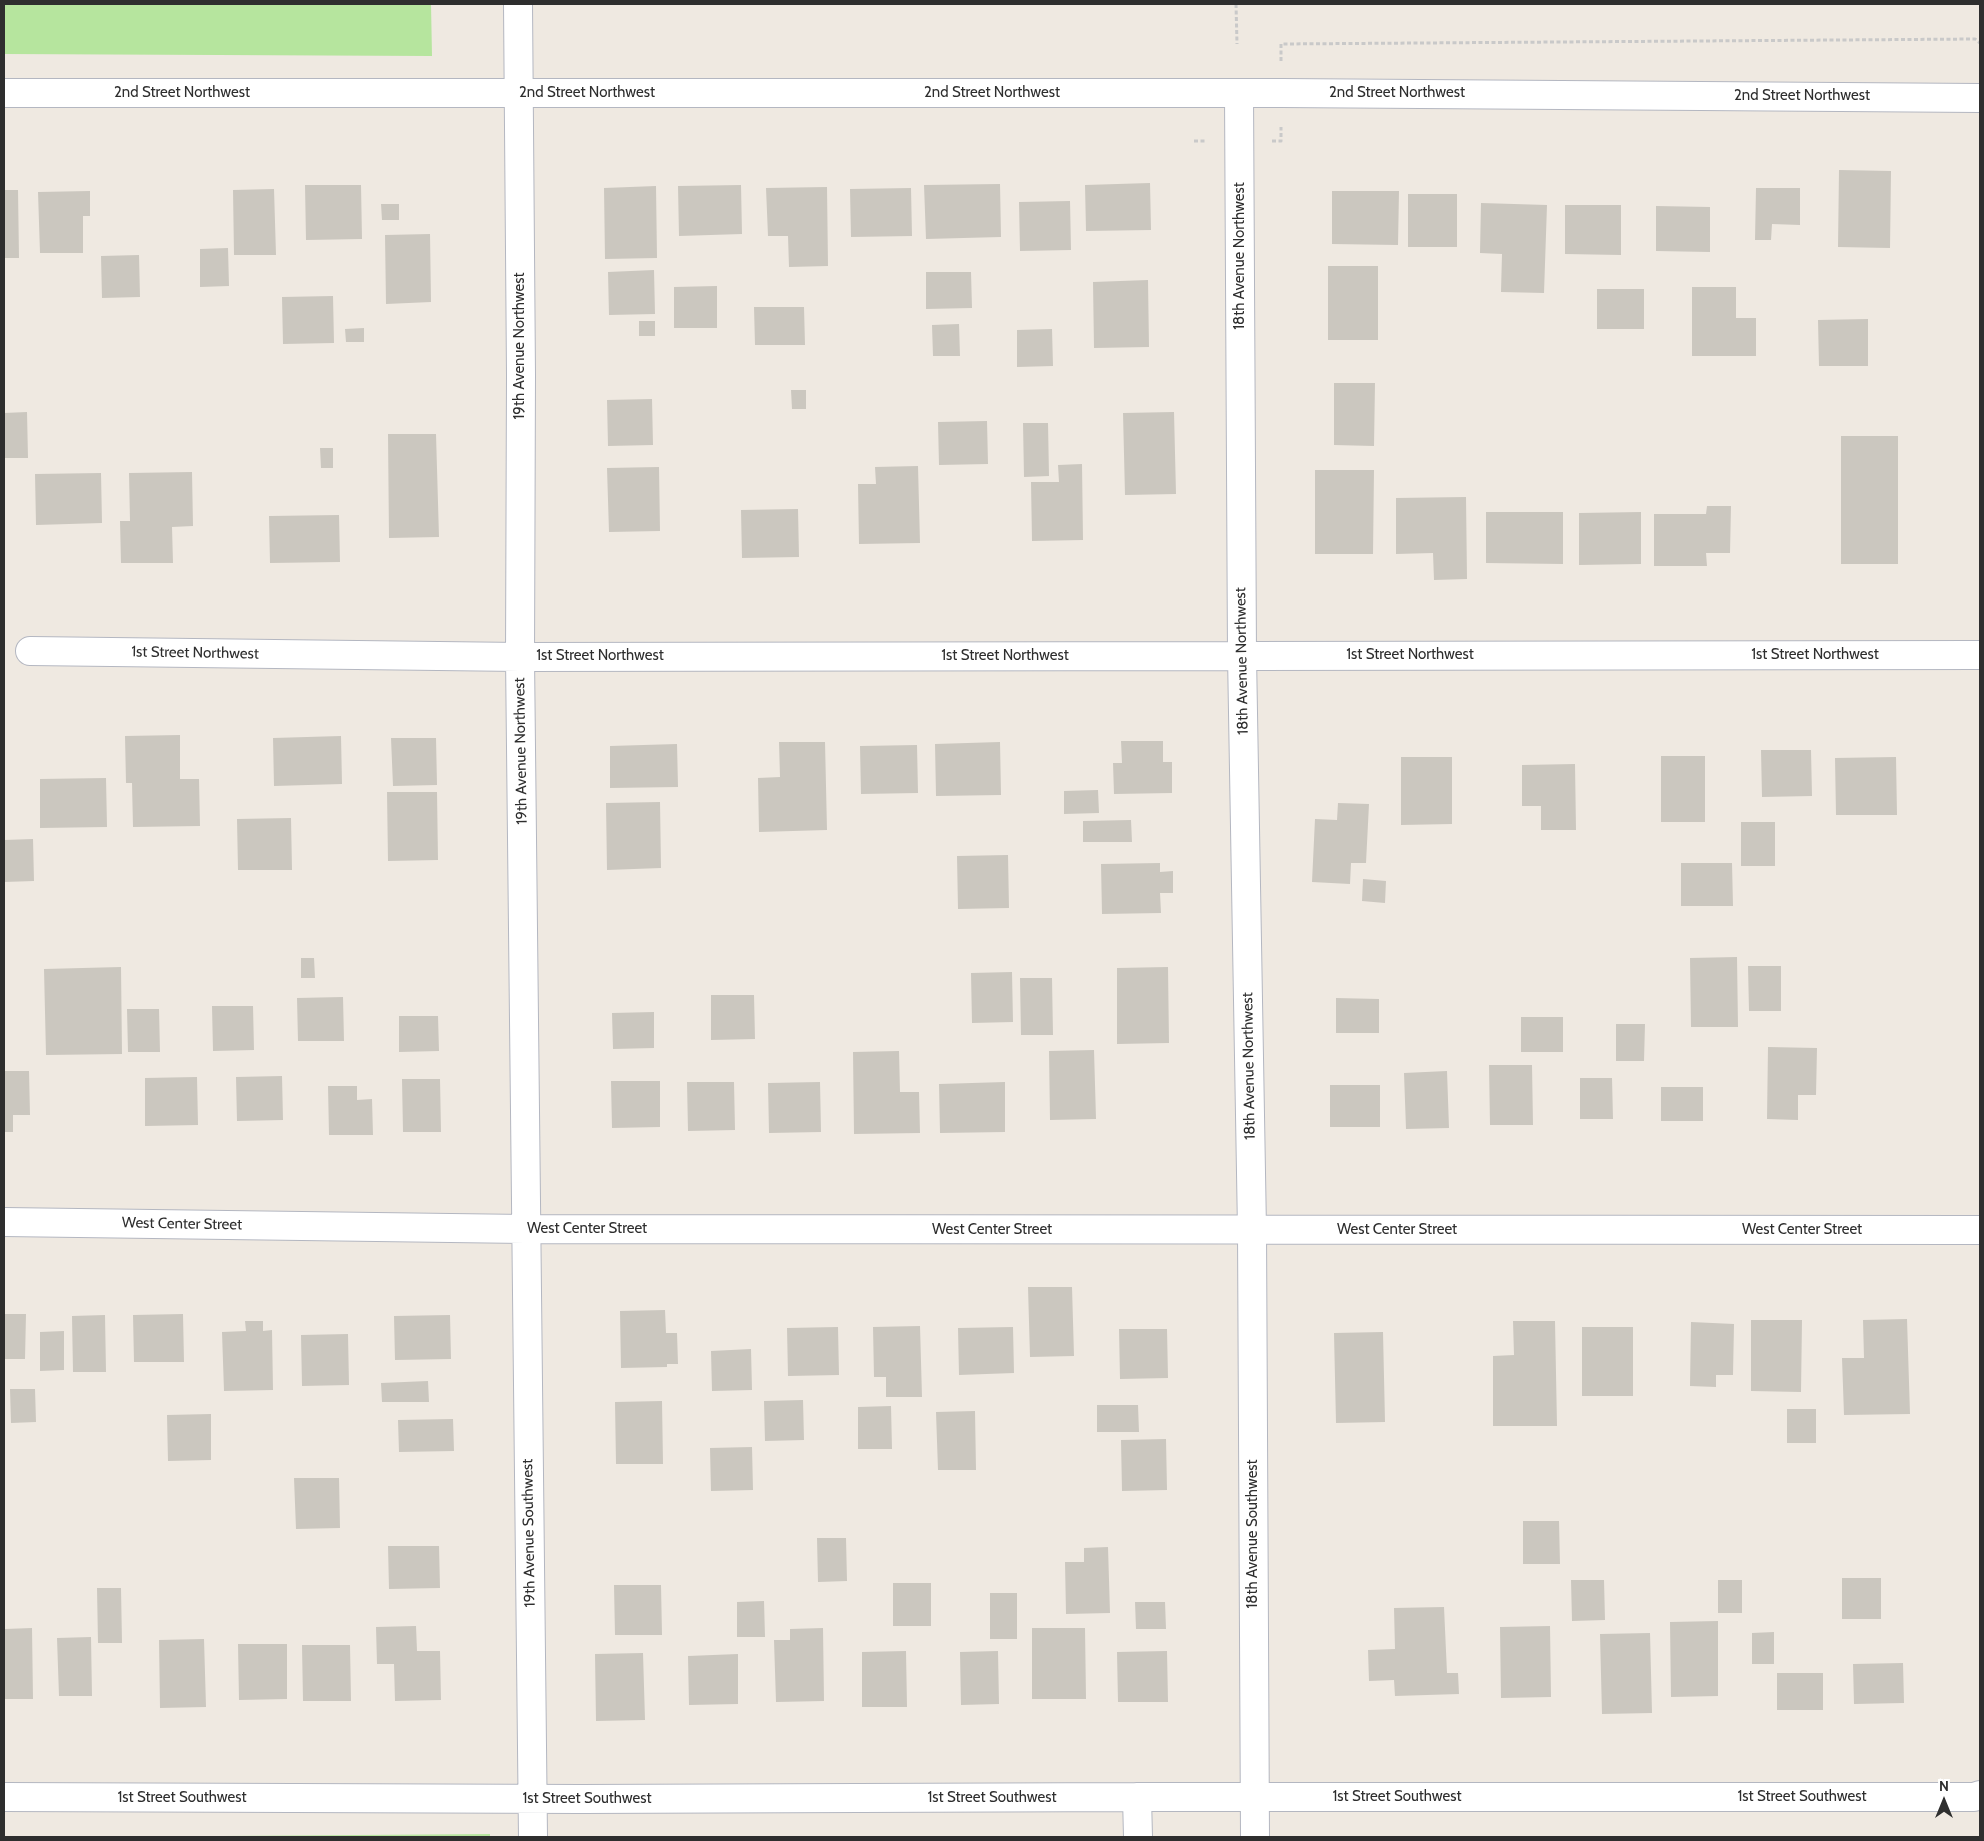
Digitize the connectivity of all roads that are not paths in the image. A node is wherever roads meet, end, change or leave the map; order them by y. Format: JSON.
{"nodes":[{"id":1,"x":518,"y":4,"type":"edge"},
{"id":2,"x":1239,"y":92,"type":"junction"},
{"id":3,"x":4,"y":93,"type":"edge"},
{"id":4,"x":519,"y":93,"type":"junction"},
{"id":5,"x":1980,"y":98,"type":"edge"},
{"id":6,"x":30,"y":651,"type":"dead end"},
{"id":7,"x":1242,"y":655,"type":"junction"},
{"id":8,"x":1980,"y":655,"type":"edge"},
{"id":9,"x":520,"y":656,"type":"junction"},
{"id":10,"x":4,"y":1222,"type":"edge"},
{"id":11,"x":525,"y":1228,"type":"junction"},
{"id":12,"x":1252,"y":1230,"type":"junction"},
{"id":13,"x":1980,"y":1230,"type":"edge"},
{"id":14,"x":1980,"y":1795,"type":"edge"},
{"id":15,"x":4,"y":1797,"type":"edge"},
{"id":16,"x":1137,"y":1797,"type":"junction"},
{"id":17,"x":1254,"y":1797,"type":"junction"},
{"id":18,"x":532,"y":1799,"type":"junction"},
{"id":19,"x":533,"y":1837,"type":"edge"},
{"id":20,"x":1138,"y":1837,"type":"edge"},
{"id":21,"x":1255,"y":1837,"type":"edge"}],
"edges":[{"from":1,"to":4,"type":"street","name":"19th Avenue Northwest"},
{"from":2,"to":4,"type":"street","name":"2nd Street Northwest"},
{"from":2,"to":5,"type":"street","name":"2nd Street Northwest"},
{"from":2,"to":7,"type":"street","name":"18th Avenue Northwest"},
{"from":3,"to":4,"type":"street","name":"2nd Street Northwest"},
{"from":4,"to":9,"type":"street","name":"19th Avenue Northwest"},
{"from":6,"to":9,"type":"street","name":"1st Street Northwest"},
{"from":7,"to":8,"type":"street","name":"1st Street Northwest"},
{"from":7,"to":9,"type":"street","name":"1st Street Northwest"},
{"from":7,"to":12,"type":"street","name":"18th Avenue Northwest"},
{"from":9,"to":11,"type":"street","name":"19th Avenue Northwest"},
{"from":10,"to":11,"type":"street","name":"West Center Street"},
{"from":11,"to":12,"type":"street","name":"West Center Street"},
{"from":11,"to":18,"type":"street","name":"19th Avenue Southwest"},
{"from":12,"to":13,"type":"street","name":"West Center Street"},
{"from":12,"to":17,"type":"street","name":"18th Avenue Southwest"},
{"from":14,"to":17,"type":"street","name":"1st Street Southwest"},
{"from":15,"to":18,"type":"street","name":"1st Street Southwest"},
{"from":16,"to":17,"type":"street","name":"1st Street Southwest"},
{"from":16,"to":18,"type":"street","name":"1st Street Southwest"},
{"from":16,"to":20,"type":"street"},
{"from":17,"to":21,"type":"street","name":"18th Avenue Southwest"},
{"from":18,"to":19,"type":"street","name":"19th Avenue Southwest"}]}
